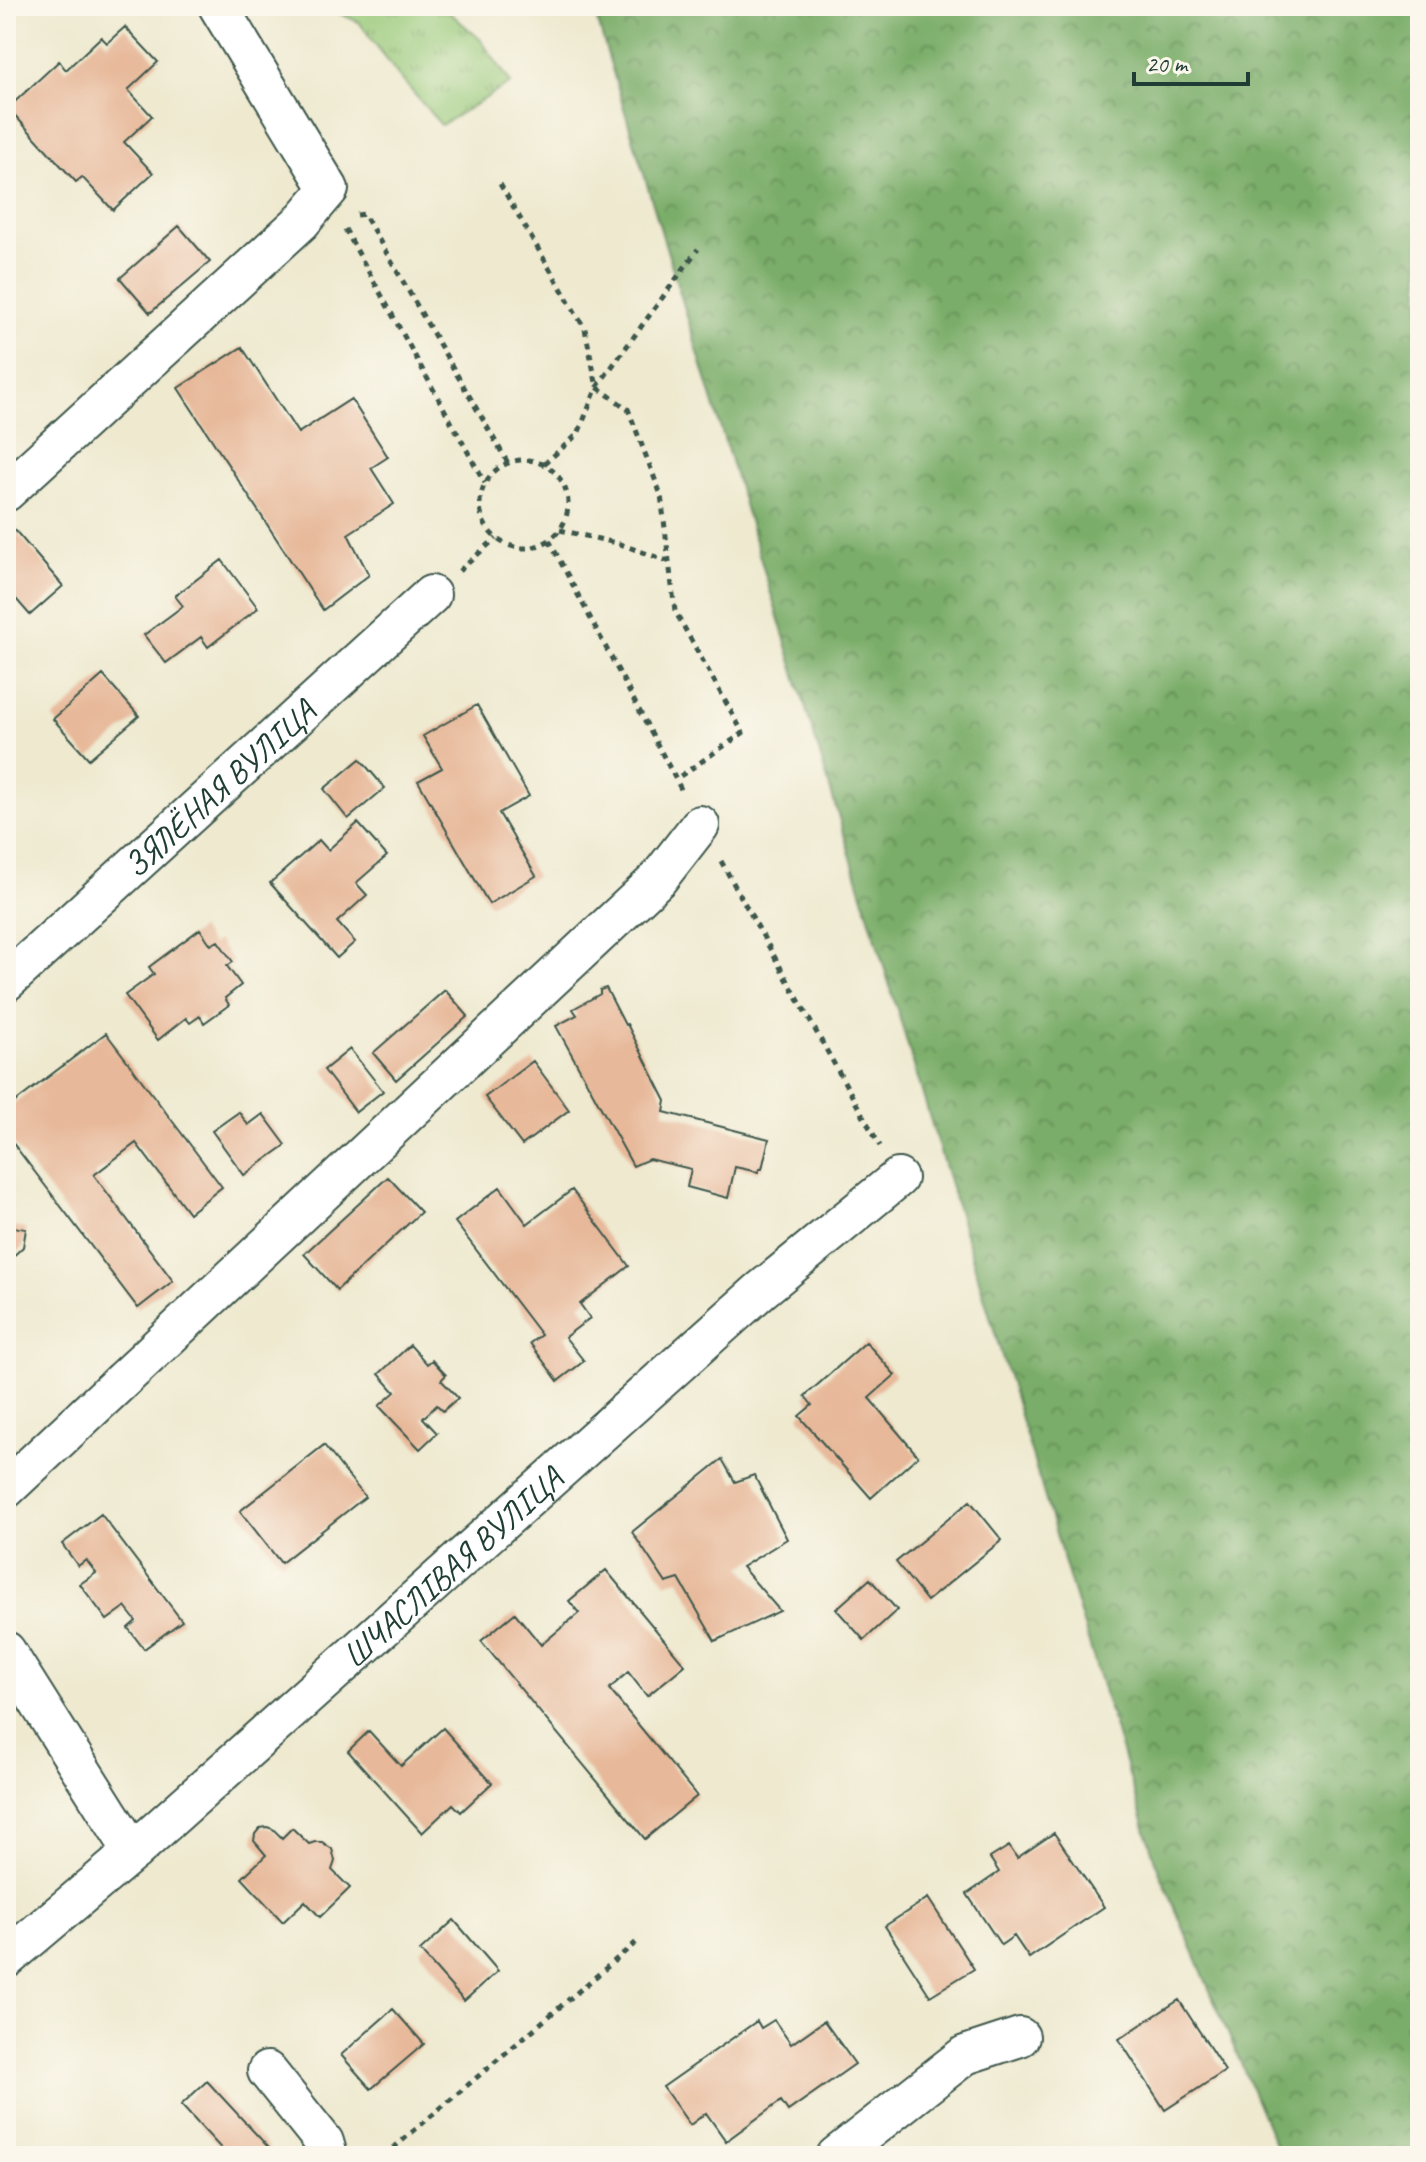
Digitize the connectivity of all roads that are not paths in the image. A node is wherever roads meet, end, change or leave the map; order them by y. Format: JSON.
{"nodes":[{"id":1,"x":218,"y":6,"type":"edge"},
{"id":2,"x":6,"y":492,"type":"edge"},
{"id":3,"x":431,"y":595,"type":"road end"},
{"id":4,"x":700,"y":825,"type":"dead end"},
{"id":5,"x":6,"y":982,"type":"edge"},
{"id":6,"x":898,"y":1178,"type":"dead end"},
{"id":7,"x":6,"y":1489,"type":"edge"},
{"id":8,"x":6,"y":1651,"type":"edge"},
{"id":9,"x":133,"y":1852,"type":"junction"},
{"id":10,"x":6,"y":1959,"type":"edge"},
{"id":11,"x":1020,"y":2037,"type":"dead end"},
{"id":12,"x":267,"y":2071,"type":"dead end"},
{"id":13,"x":328,"y":2156,"type":"edge"},
{"id":14,"x":836,"y":2156,"type":"edge"}],
"edges":[{"from":1,"to":2,"type":"street"},
{"from":3,"to":5,"type":"street","name":"ЗЯЛЁНАЯ ВУЛІЦА"},
{"from":4,"to":7,"type":"street"},
{"from":6,"to":9,"type":"street","name":"ШЧАСЛІВАЯ ВУЛІЦА"},
{"from":8,"to":9,"type":"street"},
{"from":9,"to":10,"type":"street","name":"ШЧАСЛІВАЯ ВУЛІЦА"},
{"from":11,"to":14,"type":"street"},
{"from":12,"to":13,"type":"street"}]}
